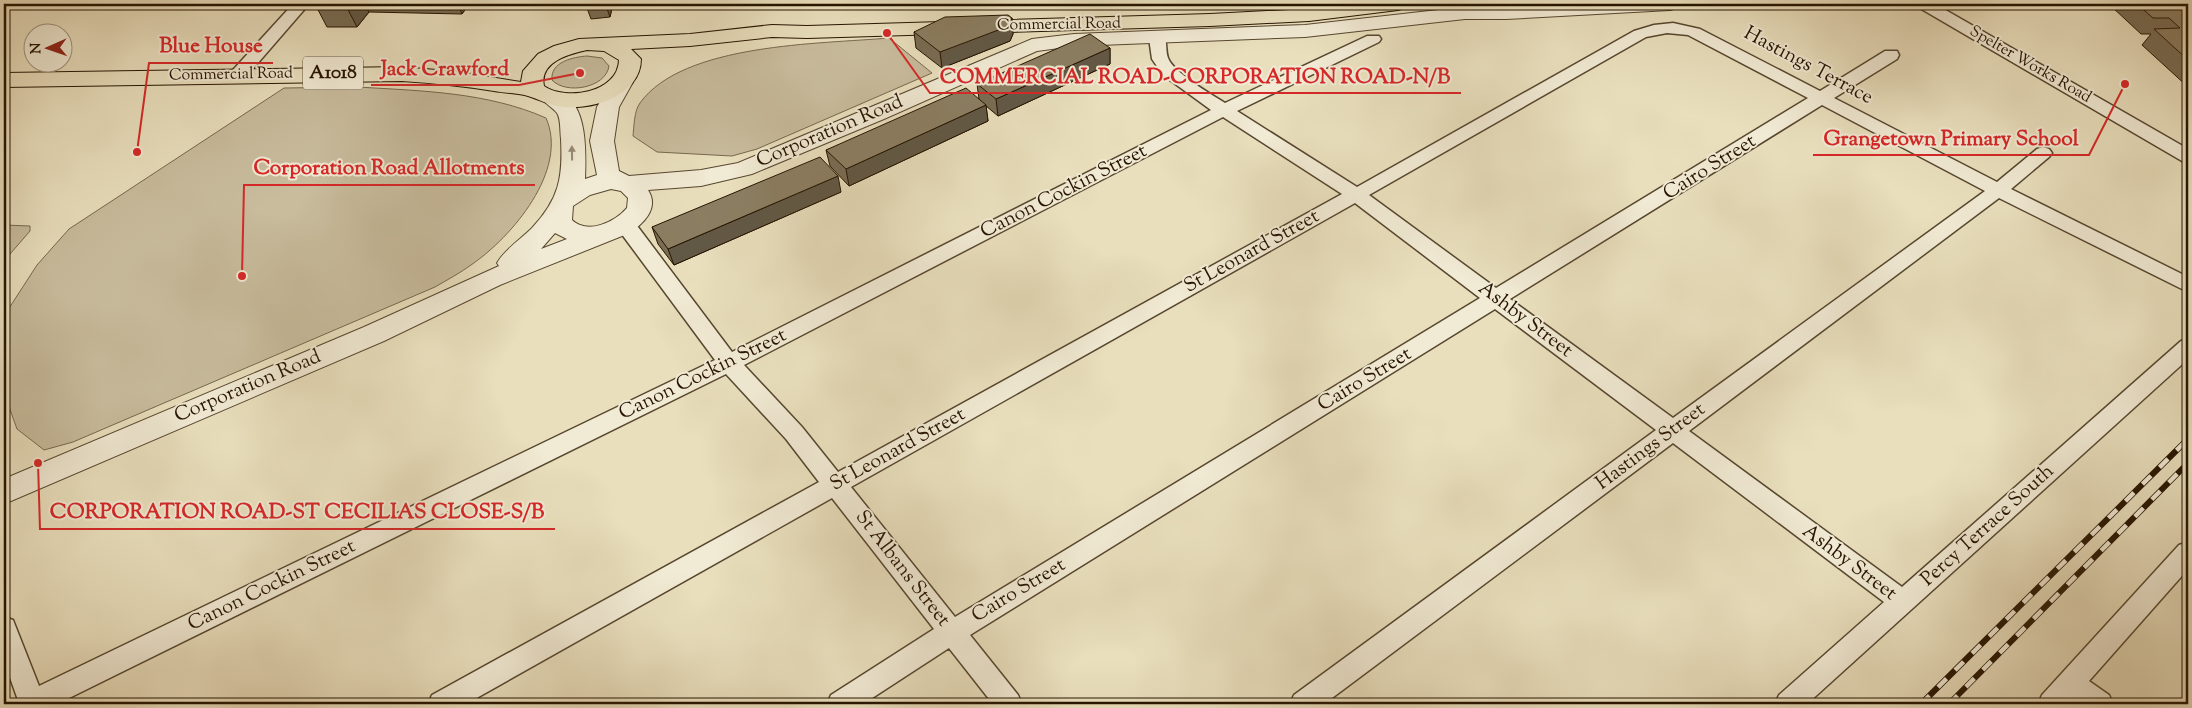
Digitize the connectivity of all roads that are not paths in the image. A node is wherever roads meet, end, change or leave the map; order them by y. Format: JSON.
{"nodes":[{"id":1,"x":301,"y":4,"type":"edge"},
{"id":2,"x":1398,"y":4,"type":"edge"},
{"id":3,"x":1670,"y":4,"type":"edge"},
{"id":4,"x":1924,"y":4,"type":"edge"},
{"id":5,"x":1157,"y":38,"type":"junction"},
{"id":6,"x":1373,"y":39,"type":"dead end"},
{"id":7,"x":690,"y":40,"type":"junction"},
{"id":8,"x":594,"y":44,"type":"junction"},
{"id":9,"x":1011,"y":54,"type":"joint"},
{"id":10,"x":1890,"y":55,"type":"dead end"},
{"id":11,"x":537,"y":66,"type":"junction"},
{"id":12,"x":238,"y":75,"type":"junction"},
{"id":13,"x":625,"y":77,"type":"junction"},
{"id":14,"x":459,"y":79,"type":"junction"},
{"id":15,"x":4,"y":80,"type":"edge"},
{"id":16,"x":545,"y":95,"type":"junction"},
{"id":17,"x":1822,"y":99,"type":"junction"},
{"id":18,"x":1224,"y":110,"type":"junction"},
{"id":19,"x":2043,"y":153,"type":"dead end"},
{"id":20,"x":2188,"y":157,"type":"edge"},
{"id":21,"x":701,"y":178,"type":"junction"},
{"id":22,"x":620,"y":183,"type":"junction"},
{"id":23,"x":1998,"y":190,"type":"junction"},
{"id":24,"x":1355,"y":194,"type":"junction"},
{"id":25,"x":562,"y":205,"type":"junction"},
{"id":26,"x":622,"y":224,"type":"junction"},
{"id":27,"x":491,"y":279,"type":"junction"},
{"id":28,"x":2188,"y":285,"type":"edge"},
{"id":29,"x":1496,"y":299,"type":"junction"},
{"id":30,"x":2188,"y":347,"type":"edge"},
{"id":31,"x":729,"y":363,"type":"junction"},
{"id":32,"x":1673,"y":430,"type":"junction"},
{"id":33,"x":835,"y":485,"type":"junction"},
{"id":34,"x":4,"y":492,"type":"edge"},
{"id":35,"x":2188,"y":552,"type":"edge"},
{"id":36,"x":1903,"y":602,"type":"junction"},
{"id":37,"x":4,"y":628,"type":"edge"},
{"id":38,"x":952,"y":632,"type":"junction"},
{"id":39,"x":2071,"y":683,"type":"junction"},
{"id":40,"x":32,"y":704,"type":"edge"},
{"id":41,"x":441,"y":704,"type":"edge"},
{"id":42,"x":840,"y":704,"type":"edge"},
{"id":43,"x":1009,"y":704,"type":"edge"},
{"id":44,"x":1304,"y":704,"type":"edge"},
{"id":45,"x":1788,"y":704,"type":"edge"},
{"id":46,"x":2052,"y":704,"type":"edge"},
{"id":47,"x":2100,"y":704,"type":"edge"}],
"edges":[{"from":1,"to":12,"type":"street"},
{"from":2,"to":7,"type":"highway","name":"Commercial Road"},
{"from":3,"to":5,"type":"street","name":"Commercial Road"},
{"from":4,"to":20,"type":"street","name":"Spelter Works Road"},
{"from":5,"to":9,"type":"street","name":"Commercial Road"},
{"from":5,"to":18,"type":"street","name":"Ashby Street"},
{"from":6,"to":18,"type":"street","name":"Canon Cockin Street"},
{"from":7,"to":8,"type":"highway","name":"Commercial Road"},
{"from":7,"to":13,"type":"highway","name":"Commercial Road"},
{"from":8,"to":11,"type":"highway"},
{"from":8,"to":13,"type":"highway"},
{"from":9,"to":21,"type":"street","name":"Corporation Road"},
{"from":10,"to":17,"type":"street","name":"Cairo Street"},
{"from":11,"to":14,"type":"highway","name":"Commercial Road","number":"A1018"},
{"from":11,"to":16,"type":"highway"},
{"from":12,"to":14,"type":"highway","name":"Commercial Road","number":"A1018"},
{"from":12,"to":15,"type":"highway","name":"Commercial Road","number":"A1018"},
{"from":13,"to":16,"type":"highway","name":"Commercial Road"},
{"from":13,"to":22,"type":"street"},
{"from":14,"to":16,"type":"highway","name":"Commercial Road","number":"A1018"},
{"from":25,"to":16,"type":"street","name":"Corporation Road","one_way":true},
{"from":17,"to":23,"type":"street","name":"Hastings Terrace"},
{"from":17,"to":24,"type":"street","name":"Hastings Terrace"},
{"from":17,"to":29,"type":"street","name":"Cairo Street"},
{"from":18,"to":24,"type":"street","name":"Ashby Street"},
{"from":18,"to":31,"type":"street","name":"Canon Cockin Street"},
{"from":19,"to":23,"type":"street","name":"Hastings Street"},
{"from":21,"to":22,"type":"street","name":"Corporation Road"},
{"from":21,"to":26,"type":"street","name":"Corporation Road"},
{"from":22,"to":25,"type":"street","name":"Corporation Road"},
{"from":22,"to":26,"type":"street"},
{"from":23,"to":28,"type":"street","name":"Hastings Terrace"},
{"from":23,"to":32,"type":"street","name":"Hastings Street"},
{"from":24,"to":29,"type":"street","name":"Ashby Street"},
{"from":24,"to":33,"type":"street","name":"St Leonard Street"},
{"from":25,"to":26,"type":"street"},
{"from":25,"to":27,"type":"street","name":"Corporation Road"},
{"from":26,"to":27,"type":"street","name":"Corporation Road"},
{"from":26,"to":31,"type":"street","name":"St Albans Street"},
{"from":27,"to":34,"type":"street","name":"Corporation Road"},
{"from":29,"to":32,"type":"street","name":"Ashby Street"},
{"from":29,"to":38,"type":"street","name":"Cairo Street"},
{"from":30,"to":36,"type":"street","name":"Percy Terrace South"},
{"from":31,"to":33,"type":"street","name":"St Albans Street"},
{"from":31,"to":40,"type":"street","name":"Canon Cockin Street"},
{"from":32,"to":36,"type":"street","name":"Ashby Street"},
{"from":32,"to":44,"type":"street","name":"Hastings Street"},
{"from":33,"to":38,"type":"street","name":"St Albans Street"},
{"from":33,"to":41,"type":"street","name":"St Leonard Street"},
{"from":35,"to":39,"type":"street"},
{"from":36,"to":45,"type":"street","name":"Percy Terrace South"},
{"from":37,"to":40,"type":"street"},
{"from":38,"to":42,"type":"street","name":"Cairo Street"},
{"from":38,"to":43,"type":"street","name":"St Albans Street"},
{"from":39,"to":46,"type":"street"},
{"from":39,"to":47,"type":"street"}]}
